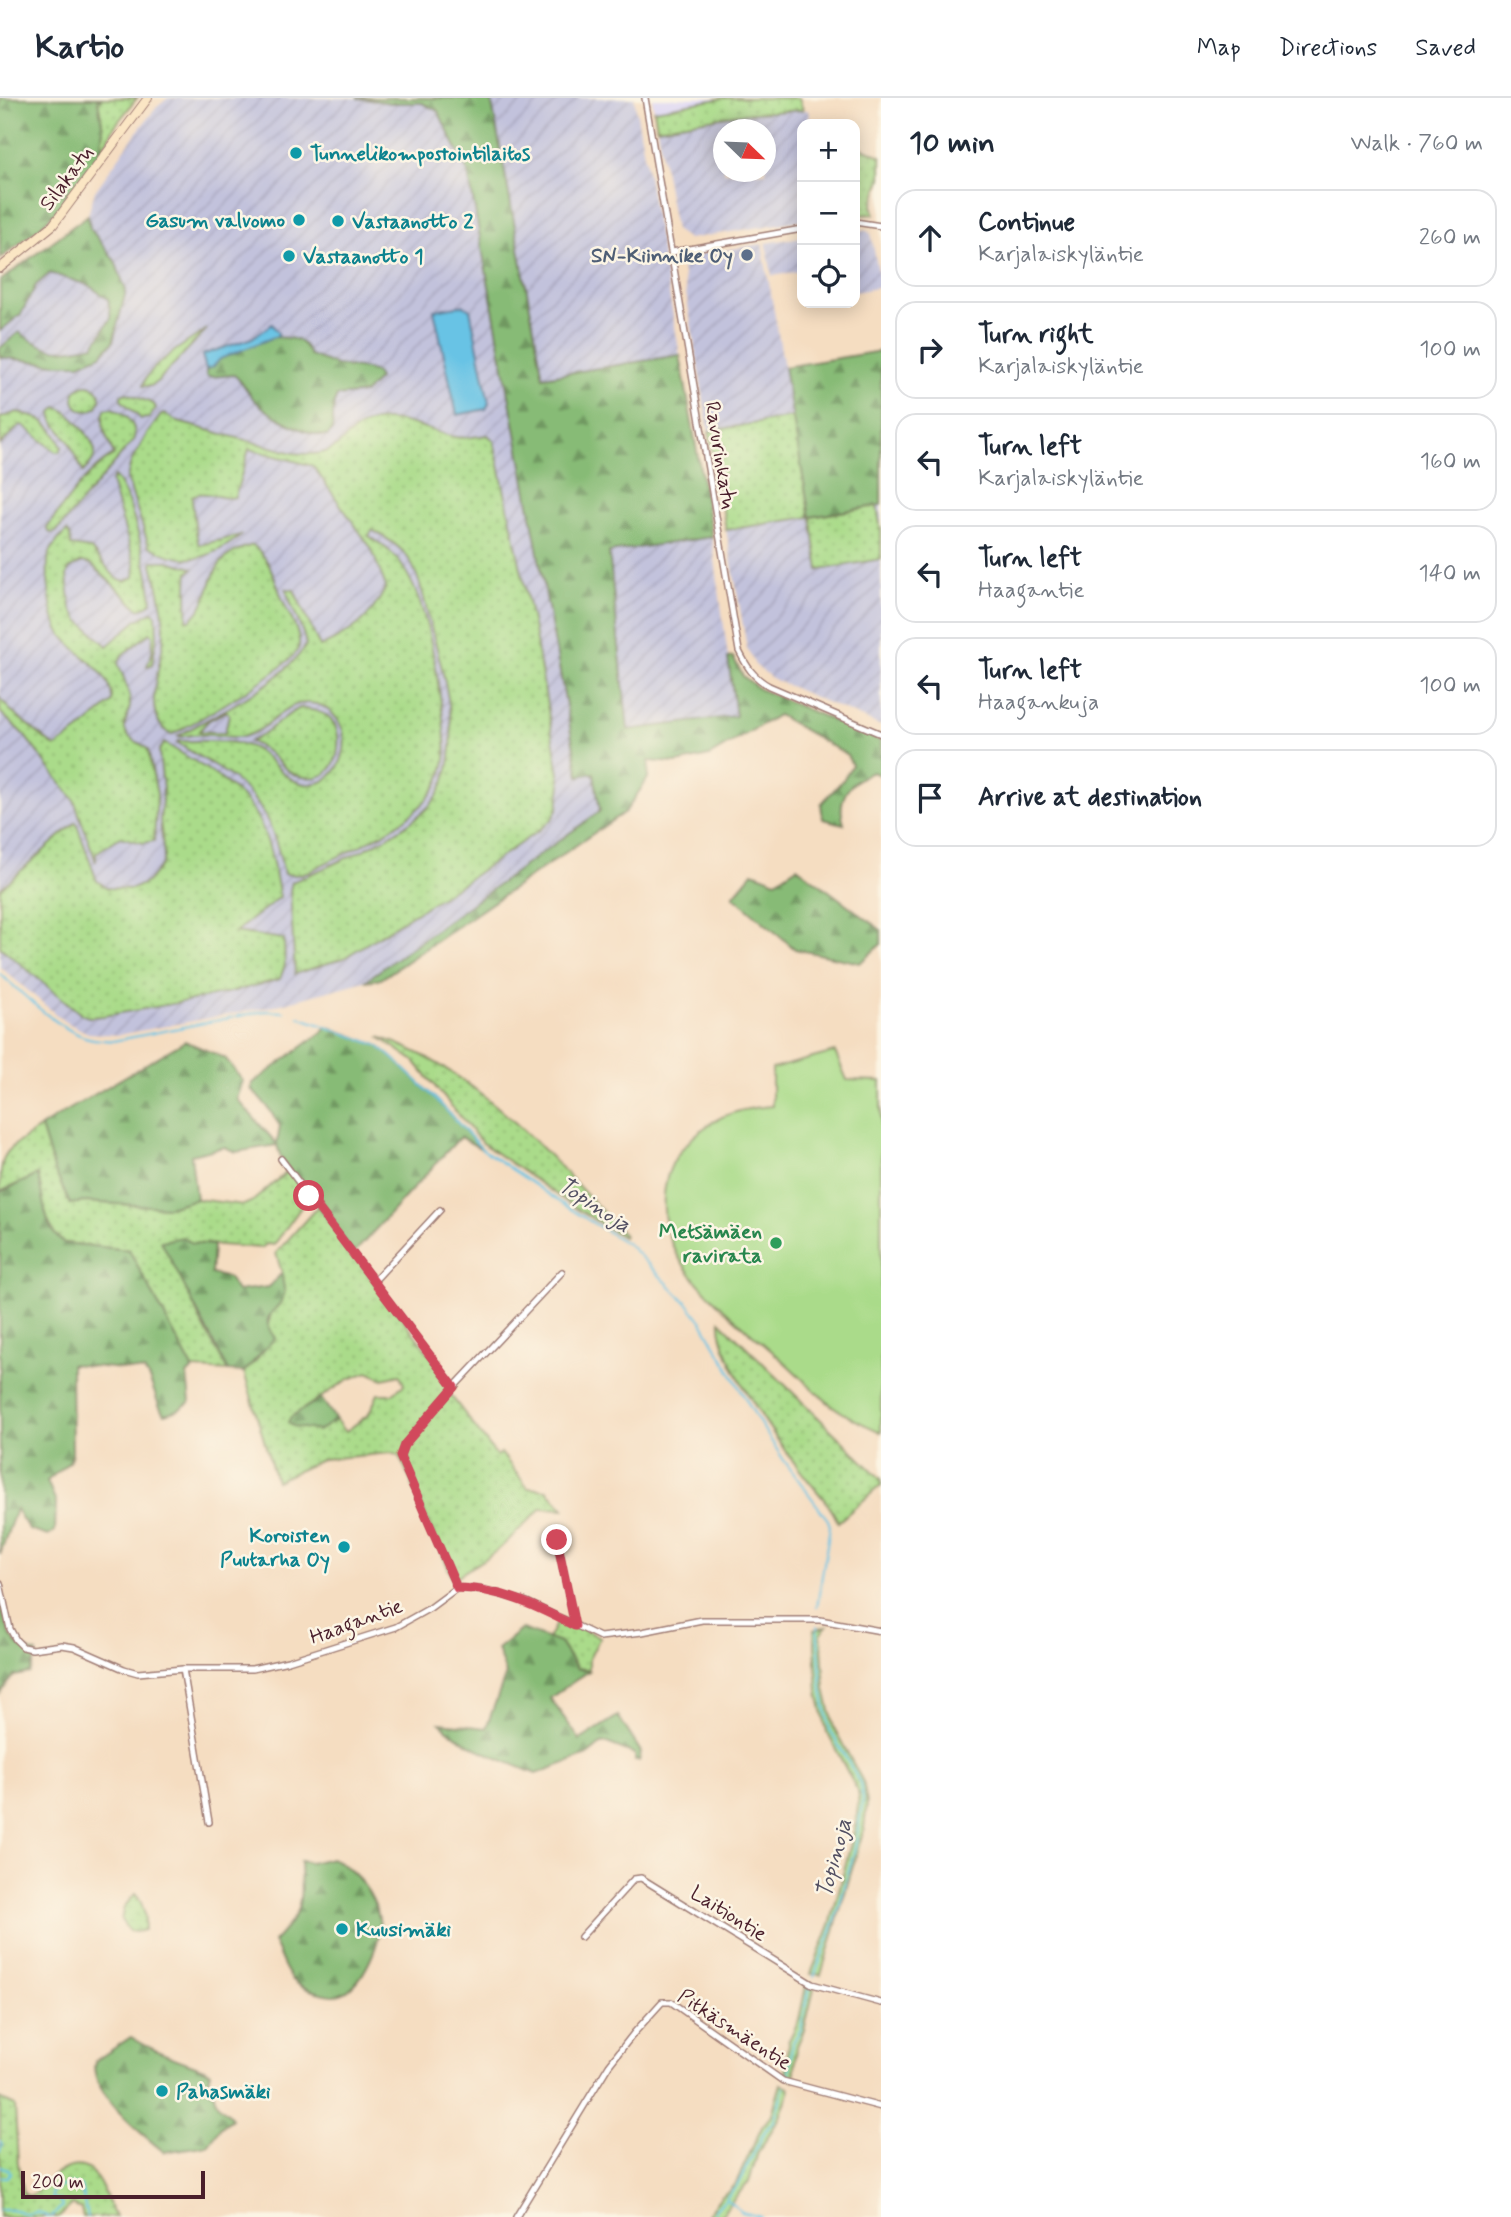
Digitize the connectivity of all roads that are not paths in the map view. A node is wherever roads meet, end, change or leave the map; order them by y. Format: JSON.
{"nodes":[{"id":1,"x":148,"y":98,"type":"edge"},
{"id":2,"x":645,"y":98,"type":"edge"},
{"id":3,"x":860,"y":223,"type":"edge"},
{"id":4,"x":881,"y":226,"type":"edge"},
{"id":5,"x":797,"y":230,"type":"edge"},
{"id":6,"x":671,"y":252,"type":"junction"},
{"id":7,"x":0,"y":268,"type":"edge"},
{"id":8,"x":881,"y":734,"type":"edge"},
{"id":9,"x":281,"y":1159,"type":"dead end"},
{"id":10,"x":440,"y":1210,"type":"dead end"},
{"id":11,"x":562,"y":1272,"type":"dead end"},
{"id":12,"x":374,"y":1281,"type":"junction"},
{"id":13,"x":454,"y":1387,"type":"junction"},
{"id":14,"x":557,"y":1540,"type":"dead end"},
{"id":15,"x":0,"y":1583,"type":"edge"},
{"id":16,"x":457,"y":1588,"type":"junction"},
{"id":17,"x":575,"y":1626,"type":"junction"},
{"id":18,"x":881,"y":1631,"type":"edge"},
{"id":19,"x":183,"y":1669,"type":"junction"},
{"id":20,"x":209,"y":1822,"type":"dead end"},
{"id":21,"x":581,"y":1937,"type":"dead end"},
{"id":22,"x":881,"y":2003,"type":"edge"},
{"id":23,"x":881,"y":2107,"type":"edge"},
{"id":24,"x":516,"y":2217,"type":"edge"}],
"edges":[{"from":1,"to":7,"type":"street","name":"Silakatu"},
{"from":2,"to":6,"type":"street","name":"Ravurinkatu"},
{"from":3,"to":4,"type":"street"},
{"from":5,"to":6,"type":"street"},
{"from":6,"to":8,"type":"street","name":"Ravurinkatu"},
{"from":9,"to":12,"type":"street"},
{"from":10,"to":12,"type":"street"},
{"from":11,"to":13,"type":"street"},
{"from":12,"to":13,"type":"street"},
{"from":13,"to":16,"type":"street"},
{"from":14,"to":17,"type":"street"},
{"from":15,"to":19,"type":"street","name":"Haagantie"},
{"from":16,"to":17,"type":"street"},
{"from":16,"to":19,"type":"street","name":"Haagantie"},
{"from":17,"to":18,"type":"street"},
{"from":19,"to":20,"type":"street"},
{"from":21,"to":22,"type":"street","name":"Laitiontie"},
{"from":23,"to":24,"type":"street","name":"Pitkäsmäentie"}]}
